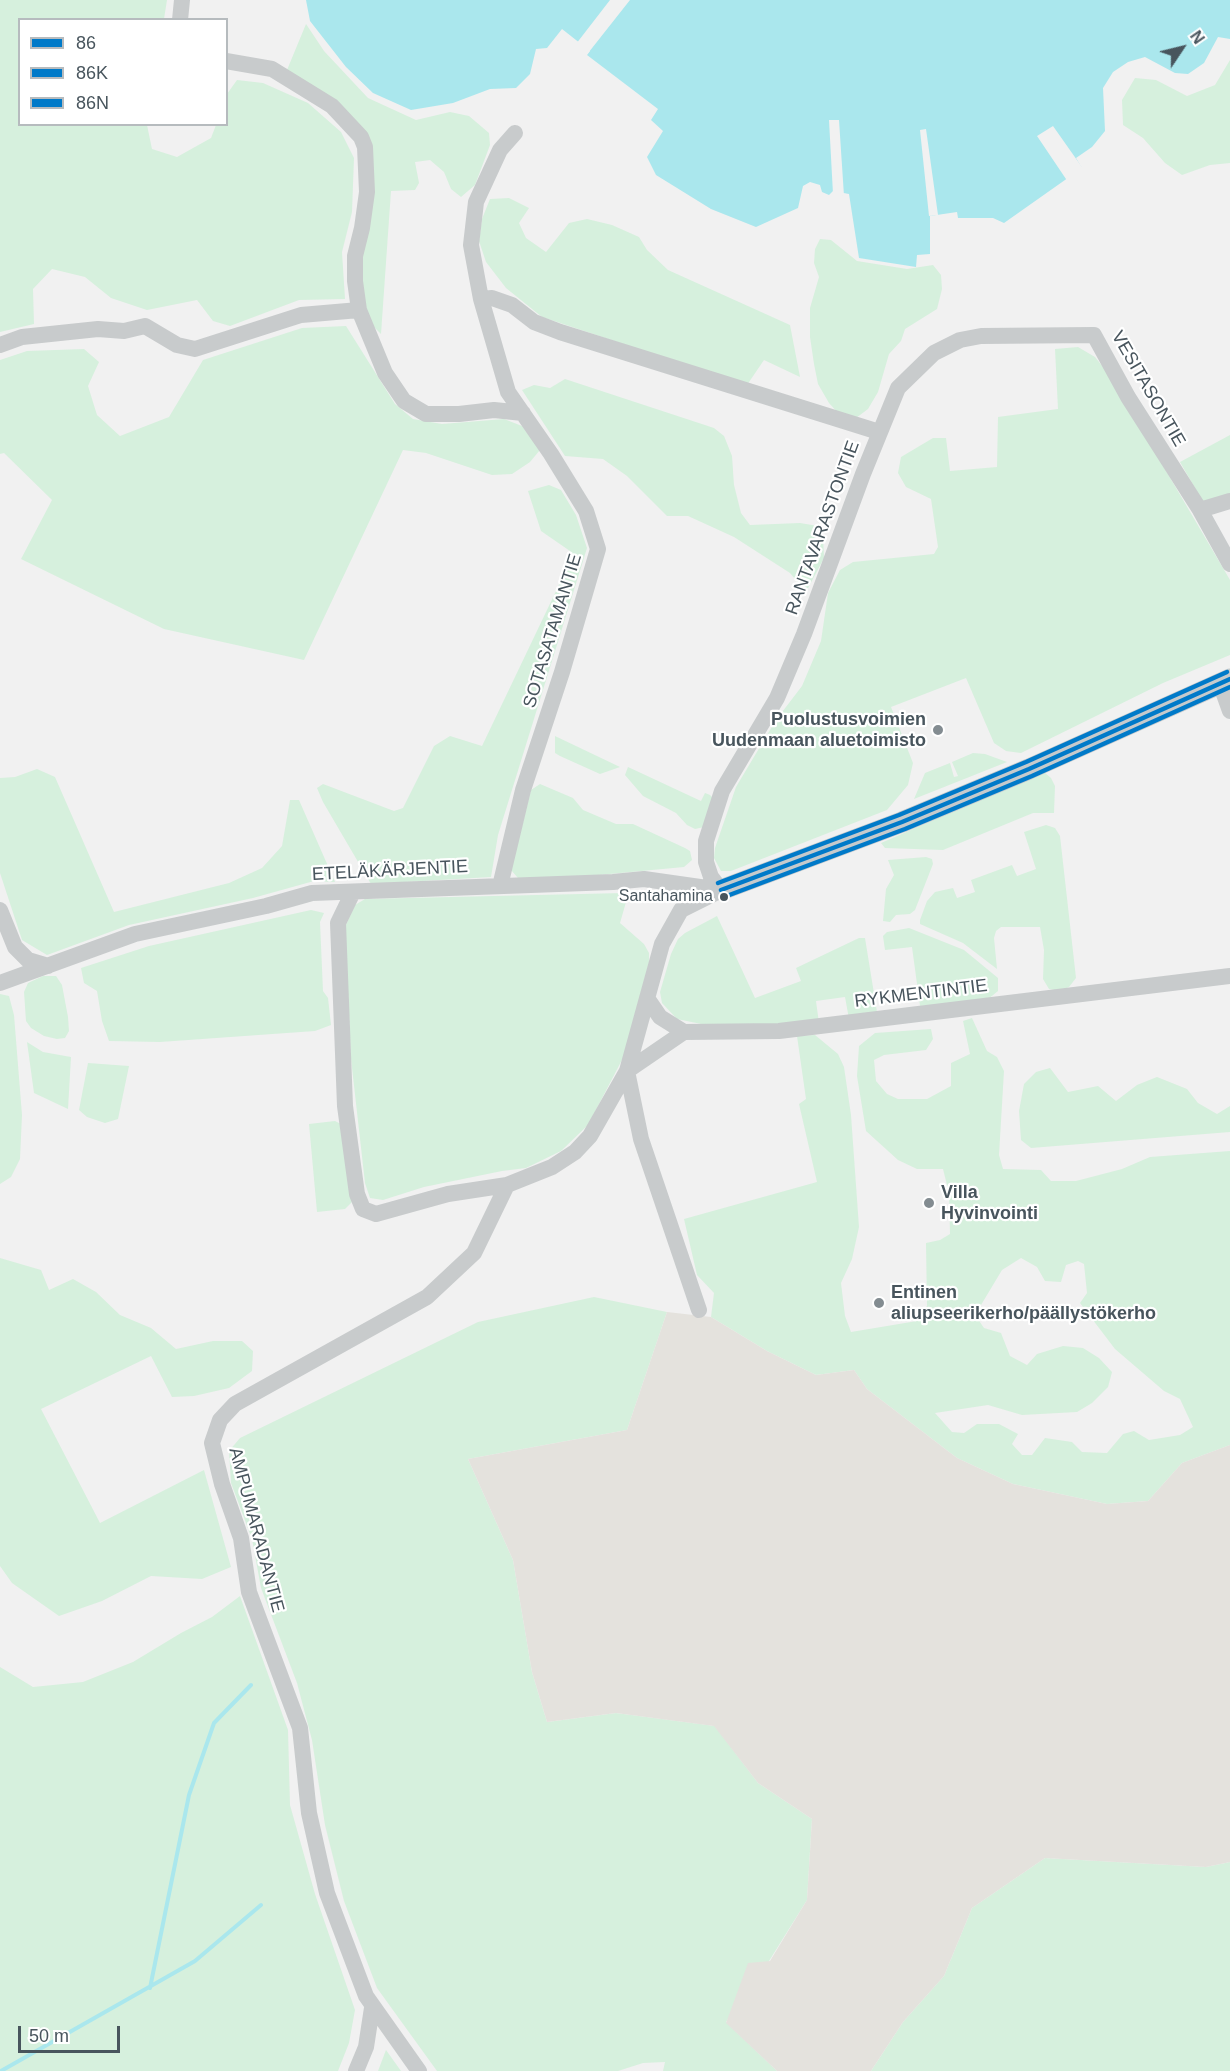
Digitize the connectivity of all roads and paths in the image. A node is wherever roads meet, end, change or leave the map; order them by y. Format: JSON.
{"nodes":[{"id":1,"x":182,"y":0,"type":"edge"},
{"id":2,"x":180,"y":18,"type":"edge"},
{"id":3,"x":228,"y":61,"type":"edge"},
{"id":4,"x":515,"y":133,"type":"dead end"},
{"id":5,"x":481,"y":299,"type":"junction"},
{"id":6,"x":359,"y":310,"type":"junction"},
{"id":7,"x":0,"y":345,"type":"edge"},
{"id":8,"x":523,"y":413,"type":"junction"},
{"id":9,"x":879,"y":432,"type":"junction"},
{"id":10,"x":1230,"y":501,"type":"edge"},
{"id":11,"x":1200,"y":510,"type":"junction"},
{"id":12,"x":1230,"y":564,"type":"edge"},
{"id":13,"x":1225,"y":681,"type":"edge"},
{"id":14,"x":1230,"y":711,"type":"edge"},
{"id":15,"x":500,"y":886,"type":"junction"},
{"id":16,"x":721,"y":891,"type":"junction"},
{"id":17,"x":353,"y":892,"type":"junction"},
{"id":18,"x":0,"y":910,"type":"edge"},
{"id":19,"x":48,"y":966,"type":"junction"},
{"id":20,"x":1230,"y":976,"type":"edge"},
{"id":21,"x":0,"y":982,"type":"edge"},
{"id":22,"x":647,"y":998,"type":"junction"},
{"id":23,"x":684,"y":1032,"type":"junction"},
{"id":24,"x":627,"y":1071,"type":"junction"},
{"id":25,"x":507,"y":1185,"type":"junction"},
{"id":26,"x":699,"y":1310,"type":"dead end"},
{"id":27,"x":372,"y":2008,"type":"junction"},
{"id":28,"x":356,"y":2071,"type":"edge"},
{"id":29,"x":419,"y":2071,"type":"edge"}],
"edges":[{"from":1,"to":2,"type":"street"},
{"from":3,"to":6,"type":"street"},
{"from":4,"to":5,"type":"street","name":"SOTASATAMANTIE"},
{"from":5,"to":8,"type":"street","name":"SOTASATAMANTIE"},
{"from":5,"to":9,"type":"street","name":"RANTAVARASTONTIE"},
{"from":6,"to":7,"type":"street"},
{"from":6,"to":8,"type":"street"},
{"from":8,"to":15,"type":"street","name":"SOTASATAMANTIE"},
{"from":9,"to":11,"type":"street","name":"VESITASONTIE"},
{"from":9,"to":16,"type":"street","name":"RANTAVARASTONTIE"},
{"from":10,"to":11,"type":"street"},
{"from":11,"to":12,"type":"street","name":"VESITASONTIE"},
{"from":13,"to":14,"type":"street"},
{"from":13,"to":16,"type":"main road"},
{"from":15,"to":16,"type":"street","name":"ETELÄKÄRJENTIE"},
{"from":15,"to":17,"type":"street","name":"ETELÄKÄRJENTIE"},
{"from":16,"to":22,"type":"street"},
{"from":17,"to":19,"type":"street","name":"ETELÄKÄRJENTIE"},
{"from":17,"to":25,"type":"street"},
{"from":18,"to":19,"type":"street"},
{"from":19,"to":21,"type":"street","name":"ETELÄKÄRJENTIE"},
{"from":20,"to":23,"type":"street","name":"RYKMENTINTIE"},
{"from":22,"to":23,"type":"street"},
{"from":22,"to":24,"type":"street"},
{"from":23,"to":24,"type":"street"},
{"from":24,"to":25,"type":"street"},
{"from":24,"to":26,"type":"street"},
{"from":25,"to":27,"type":"street","name":"AMPUMARADANTIE"},
{"from":27,"to":28,"type":"street"},
{"from":27,"to":29,"type":"street","name":"AMPUMARADANTIE"}]}
